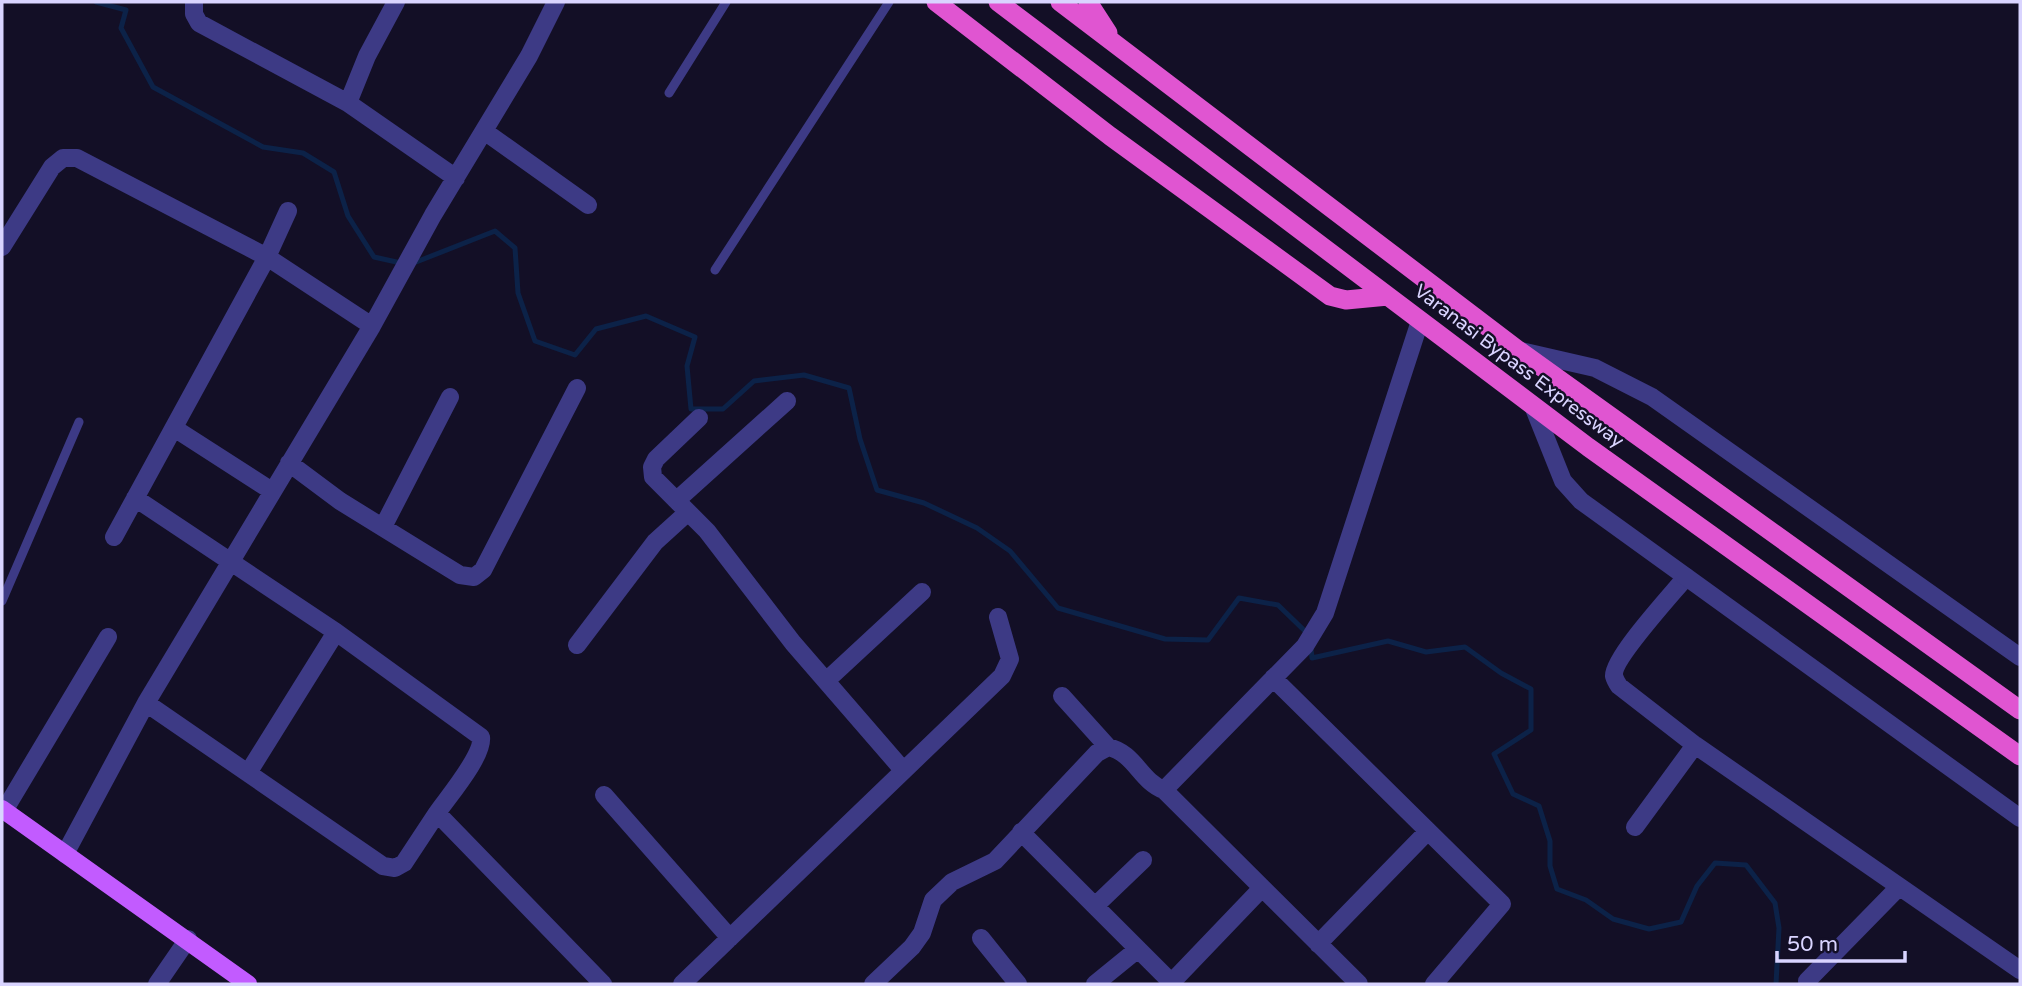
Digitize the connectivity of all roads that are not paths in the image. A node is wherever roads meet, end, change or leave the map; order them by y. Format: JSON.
{"nodes":[{"id":1,"x":194,"y":2,"type":"edge"},
{"id":2,"x":396,"y":2,"type":"edge"},
{"id":3,"x":556,"y":2,"type":"edge"},
{"id":4,"x":726,"y":2,"type":"edge"},
{"id":5,"x":889,"y":2,"type":"edge"},
{"id":6,"x":936,"y":2,"type":"edge"},
{"id":7,"x":998,"y":2,"type":"edge"},
{"id":8,"x":1060,"y":2,"type":"edge"},
{"id":9,"x":1088,"y":2,"type":"edge"},
{"id":10,"x":1115,"y":44,"type":"junction"},
{"id":11,"x":669,"y":93,"type":"dead end"},
{"id":12,"x":348,"y":103,"type":"junction"},
{"id":13,"x":484,"y":131,"type":"junction"},
{"id":14,"x":456,"y":178,"type":"junction"},
{"id":15,"x":588,"y":205,"type":"dead end"},
{"id":16,"x":288,"y":211,"type":"dead end"},
{"id":17,"x":2,"y":246,"type":"edge"},
{"id":18,"x":267,"y":257,"type":"junction"},
{"id":19,"x":715,"y":270,"type":"dead end"},
{"id":20,"x":1388,"y":296,"type":"junction"},
{"id":21,"x":1420,"y":321,"type":"junction"},
{"id":22,"x":372,"y":326,"type":"junction"},
{"id":23,"x":1518,"y":350,"type":"junction"},
{"id":24,"x":577,"y":388,"type":"dead end"},
{"id":25,"x":450,"y":397,"type":"dead end"},
{"id":26,"x":787,"y":401,"type":"dead end"},
{"id":27,"x":1533,"y":406,"type":"junction"},
{"id":28,"x":699,"y":418,"type":"dead end"},
{"id":29,"x":79,"y":422,"type":"dead end"},
{"id":30,"x":174,"y":429,"type":"junction"},
{"id":31,"x":289,"y":463,"type":"junction"},
{"id":32,"x":272,"y":491,"type":"junction"},
{"id":33,"x":135,"y":498,"type":"junction"},
{"id":34,"x":683,"y":506,"type":"junction"},
{"id":35,"x":383,"y":527,"type":"junction"},
{"id":36,"x":114,"y":537,"type":"dead end"},
{"id":37,"x":230,"y":559,"type":"junction"},
{"id":38,"x":1686,"y":577,"type":"junction"},
{"id":39,"x":922,"y":592,"type":"dead end"},
{"id":40,"x":2,"y":601,"type":"edge"},
{"id":41,"x":998,"y":617,"type":"dead end"},
{"id":42,"x":336,"y":632,"type":"junction"},
{"id":43,"x":108,"y":637,"type":"dead end"},
{"id":44,"x":577,"y":645,"type":"dead end"},
{"id":45,"x":2020,"y":657,"type":"edge"},
{"id":46,"x":1273,"y":678,"type":"junction"},
{"id":47,"x":826,"y":681,"type":"junction"},
{"id":48,"x":1062,"y":696,"type":"dead end"},
{"id":49,"x":146,"y":703,"type":"junction"},
{"id":50,"x":2020,"y":710,"type":"edge"},
{"id":51,"x":1695,"y":745,"type":"junction"},
{"id":52,"x":1108,"y":747,"type":"junction"},
{"id":53,"x":2020,"y":757,"type":"edge"},
{"id":54,"x":903,"y":770,"type":"junction"},
{"id":55,"x":248,"y":773,"type":"junction"},
{"id":56,"x":1164,"y":790,"type":"junction"},
{"id":57,"x":604,"y":795,"type":"dead end"},
{"id":58,"x":3,"y":810,"type":"edge"},
{"id":59,"x":437,"y":813,"type":"junction"},
{"id":60,"x":2020,"y":818,"type":"edge"},
{"id":61,"x":1635,"y":827,"type":"dead end"},
{"id":62,"x":1428,"y":831,"type":"junction"},
{"id":63,"x":1021,"y":832,"type":"junction"},
{"id":64,"x":65,"y":854,"type":"junction"},
{"id":65,"x":1143,"y":860,"type":"dead end"},
{"id":66,"x":1899,"y":887,"type":"junction"},
{"id":67,"x":1262,"y":888,"type":"junction"},
{"id":68,"x":1095,"y":906,"type":"junction"},
{"id":69,"x":730,"y":938,"type":"junction"},
{"id":70,"x":981,"y":938,"type":"dead end"},
{"id":71,"x":188,"y":939,"type":"junction"},
{"id":72,"x":1318,"y":944,"type":"junction"},
{"id":73,"x":1138,"y":949,"type":"junction"},
{"id":74,"x":2020,"y":970,"type":"edge"},
{"id":75,"x":1807,"y":981,"type":"dead end"},
{"id":76,"x":1172,"y":983,"type":"edge"},
{"id":77,"x":157,"y":984,"type":"edge"},
{"id":78,"x":248,"y":984,"type":"edge"},
{"id":79,"x":603,"y":984,"type":"edge"},
{"id":80,"x":682,"y":984,"type":"edge"},
{"id":81,"x":873,"y":984,"type":"edge"},
{"id":82,"x":1018,"y":984,"type":"edge"},
{"id":83,"x":1095,"y":984,"type":"edge"},
{"id":84,"x":1359,"y":984,"type":"edge"},
{"id":85,"x":1434,"y":984,"type":"edge"}],
"edges":[{"from":1,"to":12,"type":"street"},
{"from":2,"to":12,"type":"street"},
{"from":3,"to":13,"type":"street"},
{"from":4,"to":11,"type":"lane"},
{"from":5,"to":19,"type":"lane"},
{"from":6,"to":20,"type":"highway"},
{"from":7,"to":20,"type":"highway","name":"Varanasi Bypass Expressway"},
{"from":8,"to":10,"type":"highway","name":"Varanasi Bypass Expressway"},
{"from":9,"to":10,"type":"highway"},
{"from":10,"to":23,"type":"highway","name":"Varanasi Bypass Expressway"},
{"from":12,"to":14,"type":"street"},
{"from":13,"to":14,"type":"street"},
{"from":13,"to":15,"type":"street"},
{"from":14,"to":22,"type":"street"},
{"from":16,"to":18,"type":"street"},
{"from":17,"to":18,"type":"street"},
{"from":18,"to":22,"type":"street"},
{"from":18,"to":30,"type":"street"},
{"from":20,"to":21,"type":"highway","name":"Varanasi Bypass Expressway"},
{"from":21,"to":27,"type":"highway","name":"Varanasi Bypass Expressway"},
{"from":21,"to":46,"type":"street"},
{"from":22,"to":31,"type":"street"},
{"from":23,"to":45,"type":"street"},
{"from":23,"to":50,"type":"highway","name":"Varanasi Bypass Expressway"},
{"from":24,"to":35,"type":"street"},
{"from":25,"to":35,"type":"street"},
{"from":26,"to":34,"type":"street"},
{"from":27,"to":38,"type":"street"},
{"from":27,"to":53,"type":"highway","name":"Varanasi Bypass Expressway"},
{"from":28,"to":34,"type":"street"},
{"from":29,"to":40,"type":"lane"},
{"from":30,"to":32,"type":"street"},
{"from":30,"to":33,"type":"street"},
{"from":31,"to":32,"type":"street"},
{"from":31,"to":35,"type":"street"},
{"from":32,"to":37,"type":"street"},
{"from":33,"to":36,"type":"street"},
{"from":33,"to":37,"type":"street"},
{"from":34,"to":44,"type":"street"},
{"from":34,"to":47,"type":"street"},
{"from":37,"to":42,"type":"street"},
{"from":37,"to":49,"type":"street"},
{"from":38,"to":51,"type":"street"},
{"from":38,"to":60,"type":"street"},
{"from":39,"to":47,"type":"street"},
{"from":41,"to":54,"type":"street"},
{"from":42,"to":55,"type":"street"},
{"from":42,"to":59,"type":"street"},
{"from":43,"to":58,"type":"street"},
{"from":46,"to":56,"type":"street"},
{"from":46,"to":62,"type":"street"},
{"from":47,"to":54,"type":"street"},
{"from":48,"to":52,"type":"street"},
{"from":49,"to":55,"type":"street"},
{"from":49,"to":64,"type":"street"},
{"from":51,"to":61,"type":"street"},
{"from":51,"to":66,"type":"street"},
{"from":52,"to":56,"type":"street"},
{"from":52,"to":63,"type":"street"},
{"from":54,"to":69,"type":"street"},
{"from":55,"to":59,"type":"street"},
{"from":56,"to":67,"type":"street"},
{"from":57,"to":69,"type":"street"},
{"from":58,"to":64,"type":"main road"},
{"from":59,"to":79,"type":"street"},
{"from":62,"to":72,"type":"street"},
{"from":62,"to":85,"type":"street"},
{"from":63,"to":68,"type":"street"},
{"from":63,"to":81,"type":"street"},
{"from":64,"to":71,"type":"main road"},
{"from":65,"to":68,"type":"street"},
{"from":66,"to":74,"type":"street"},
{"from":66,"to":75,"type":"street"},
{"from":67,"to":72,"type":"street"},
{"from":67,"to":76,"type":"street"},
{"from":68,"to":73,"type":"street"},
{"from":69,"to":80,"type":"street"},
{"from":70,"to":82,"type":"street"},
{"from":71,"to":77,"type":"street"},
{"from":71,"to":78,"type":"main road"},
{"from":72,"to":84,"type":"street"},
{"from":73,"to":76,"type":"street"},
{"from":73,"to":83,"type":"street"}]}
